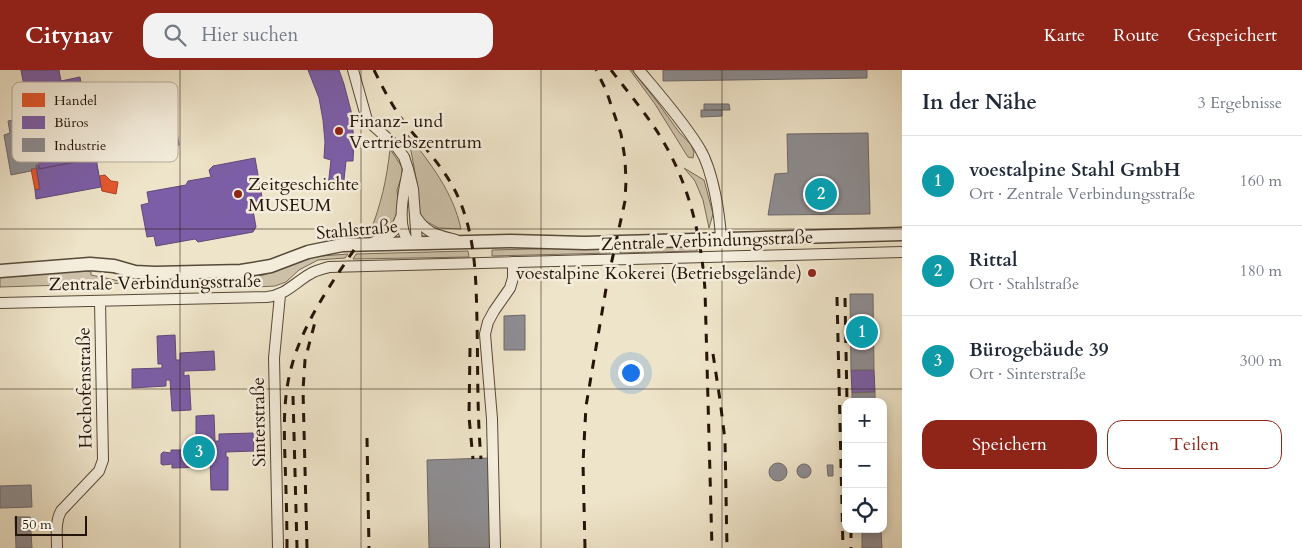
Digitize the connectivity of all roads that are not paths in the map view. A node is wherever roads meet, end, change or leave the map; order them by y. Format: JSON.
{"nodes":[{"id":1,"x":353,"y":70,"type":"edge"},
{"id":2,"x":639,"y":70,"type":"edge"},
{"id":3,"x":408,"y":170,"type":"junction"},
{"id":4,"x":402,"y":214,"type":"junction"},
{"id":5,"x":416,"y":216,"type":"junction"},
{"id":6,"x":902,"y":234,"type":"edge"},
{"id":7,"x":721,"y":239,"type":"junction"},
{"id":8,"x":464,"y":242,"type":"junction"},
{"id":9,"x":414,"y":243,"type":"junction"},
{"id":10,"x":369,"y":244,"type":"junction"},
{"id":11,"x":902,"y":252,"type":"edge"},
{"id":12,"x":513,"y":262,"type":"junction"},
{"id":13,"x":0,"y":271,"type":"edge"},
{"id":14,"x":280,"y":295,"type":"junction"},
{"id":15,"x":100,"y":301,"type":"junction"},
{"id":16,"x":0,"y":303,"type":"edge"},
{"id":17,"x":57,"y":548,"type":"edge"},
{"id":18,"x":278,"y":548,"type":"edge"},
{"id":19,"x":495,"y":548,"type":"edge"}],
"edges":[{"from":1,"to":3,"type":"street"},
{"from":2,"to":7,"type":"street"},
{"from":3,"to":4,"type":"street"},
{"from":3,"to":5,"type":"street"},
{"from":4,"to":9,"type":"street"},
{"from":4,"to":10,"type":"street"},
{"from":5,"to":8,"type":"street"},
{"from":5,"to":9,"type":"street"},
{"from":6,"to":7,"type":"street","name":"Stahlstraße"},
{"from":7,"to":8,"type":"street","name":"Stahlstraße"},
{"from":8,"to":9,"type":"street","name":"Stahlstraße"},
{"from":9,"to":10,"type":"street","name":"Stahlstraße"},
{"from":10,"to":13,"type":"street","name":"Stahlstraße"},
{"from":11,"to":12,"type":"street","name":"Zentrale Verbindungsstraße"},
{"from":12,"to":14,"type":"street","name":"Zentrale Verbindungsstraße"},
{"from":12,"to":19,"type":"street"},
{"from":14,"to":15,"type":"street","name":"Zentrale Verbindungsstraße"},
{"from":14,"to":18,"type":"street","name":"Sinterstraße"},
{"from":15,"to":16,"type":"street","name":"Zentrale Verbindungsstraße"},
{"from":15,"to":17,"type":"street","name":"Hochofenstraße"}]}
